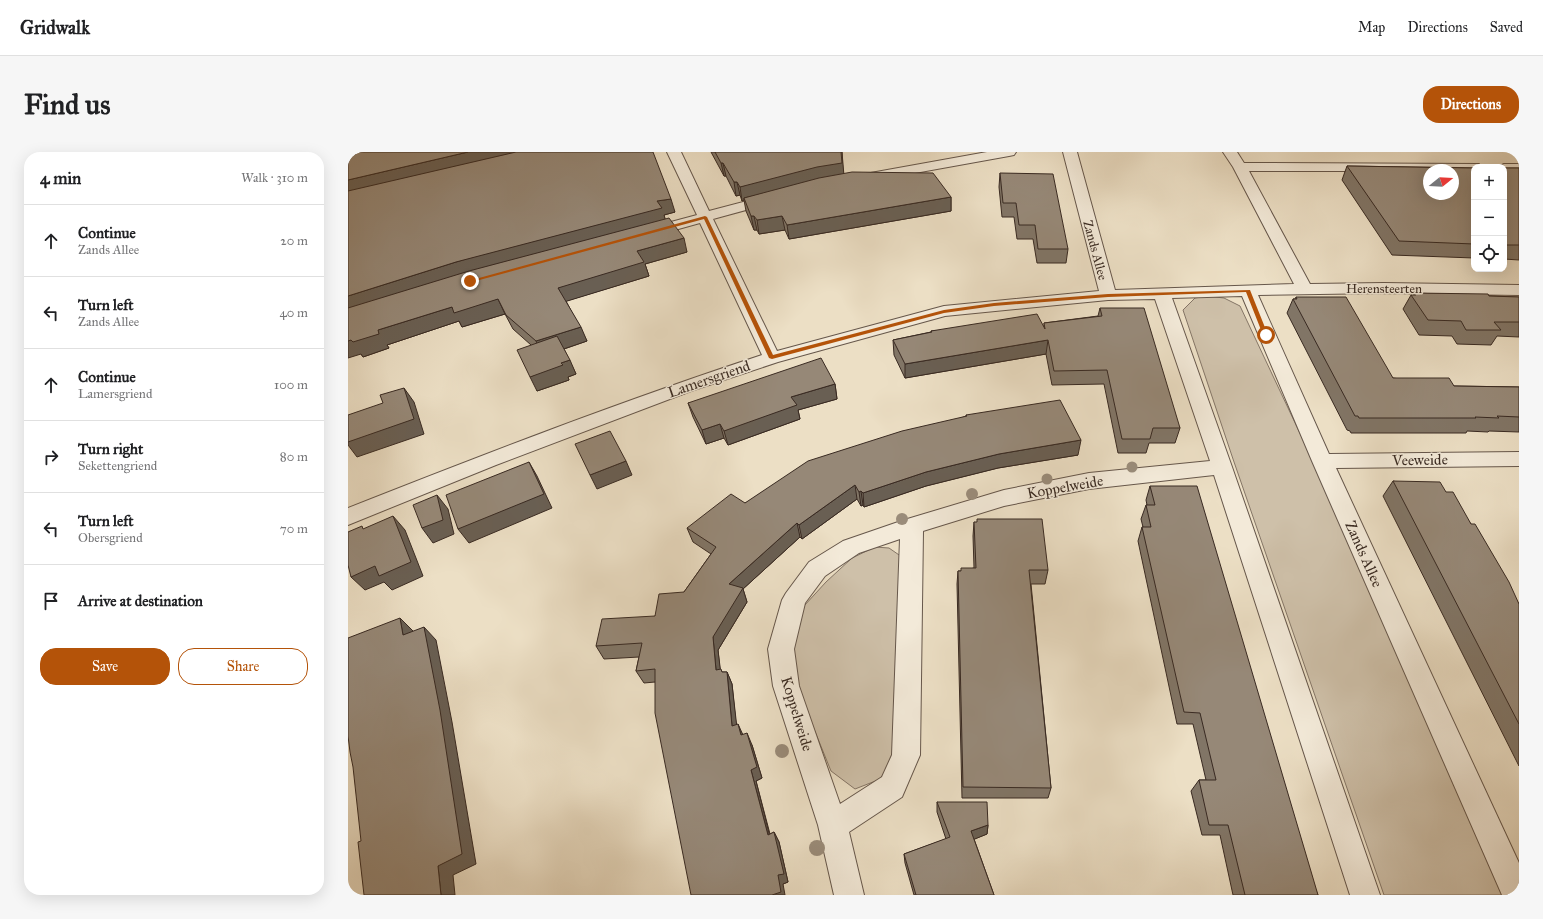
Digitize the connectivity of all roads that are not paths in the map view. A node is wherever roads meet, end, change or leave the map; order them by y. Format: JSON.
{"nodes":[{"id":1,"x":674,"y":152,"type":"edge"},
{"id":2,"x":1009,"y":152,"type":"edge"},
{"id":3,"x":1070,"y":152,"type":"edge"},
{"id":4,"x":1230,"y":152,"type":"edge"},
{"id":5,"x":1240,"y":167,"type":"junction"},
{"id":6,"x":1471,"y":168,"type":"edge"},
{"id":7,"x":1507,"y":168,"type":"edge"},
{"id":8,"x":1519,"y":168,"type":"edge"},
{"id":9,"x":849,"y":181,"type":"edge"},
{"id":10,"x":789,"y":194,"type":"edge"},
{"id":11,"x":705,"y":217,"type":"junction"},
{"id":12,"x":629,"y":238,"type":"edge"},
{"id":13,"x":1304,"y":288,"type":"junction"},
{"id":14,"x":1519,"y":290,"type":"edge"},
{"id":15,"x":1248,"y":291,"type":"junction"},
{"id":16,"x":1162,"y":294,"type":"junction"},
{"id":17,"x":1108,"y":295,"type":"junction"},
{"id":18,"x":772,"y":358,"type":"junction"},
{"id":19,"x":1519,"y":459,"type":"edge"},
{"id":20,"x":1322,"y":461,"type":"junction"},
{"id":21,"x":1222,"y":467,"type":"junction"},
{"id":22,"x":348,"y":517,"type":"edge"},
{"id":23,"x":912,"y":526,"type":"junction"},
{"id":24,"x":833,"y":825,"type":"junction"},
{"id":25,"x":849,"y":895,"type":"edge"},
{"id":26,"x":1365,"y":895,"type":"edge"},
{"id":27,"x":1518,"y":895,"type":"edge"}],
"edges":[{"from":1,"to":11,"type":"street"},
{"from":2,"to":9,"type":"street"},
{"from":3,"to":17,"type":"street","name":"Zands Allee"},
{"from":4,"to":5,"type":"street"},
{"from":5,"to":6,"type":"street"},
{"from":5,"to":13,"type":"street"},
{"from":7,"to":8,"type":"street"},
{"from":10,"to":11,"type":"street"},
{"from":11,"to":12,"type":"street"},
{"from":11,"to":18,"type":"street"},
{"from":13,"to":14,"type":"street","name":"Herensteerten"},
{"from":13,"to":15,"type":"street","name":"Herensteerten"},
{"from":15,"to":16,"type":"street","name":"Zands Allee"},
{"from":15,"to":20,"type":"street","name":"Zands Allee"},
{"from":16,"to":17,"type":"street","name":"Zands Allee"},
{"from":16,"to":21,"type":"street"},
{"from":17,"to":18,"type":"street","name":"Lamersgriend"},
{"from":18,"to":22,"type":"street","name":"Lamersgriend"},
{"from":19,"to":20,"type":"street","name":"Veeweide"},
{"from":20,"to":27,"type":"street","name":"Zands Allee"},
{"from":21,"to":23,"type":"street","name":"Koppelweide"},
{"from":21,"to":26,"type":"street"},
{"from":23,"to":24,"type":"street"},
{"from":23,"to":24,"type":"street","name":"Koppelweide"},
{"from":24,"to":25,"type":"street","name":"Koppelweide"}]}
